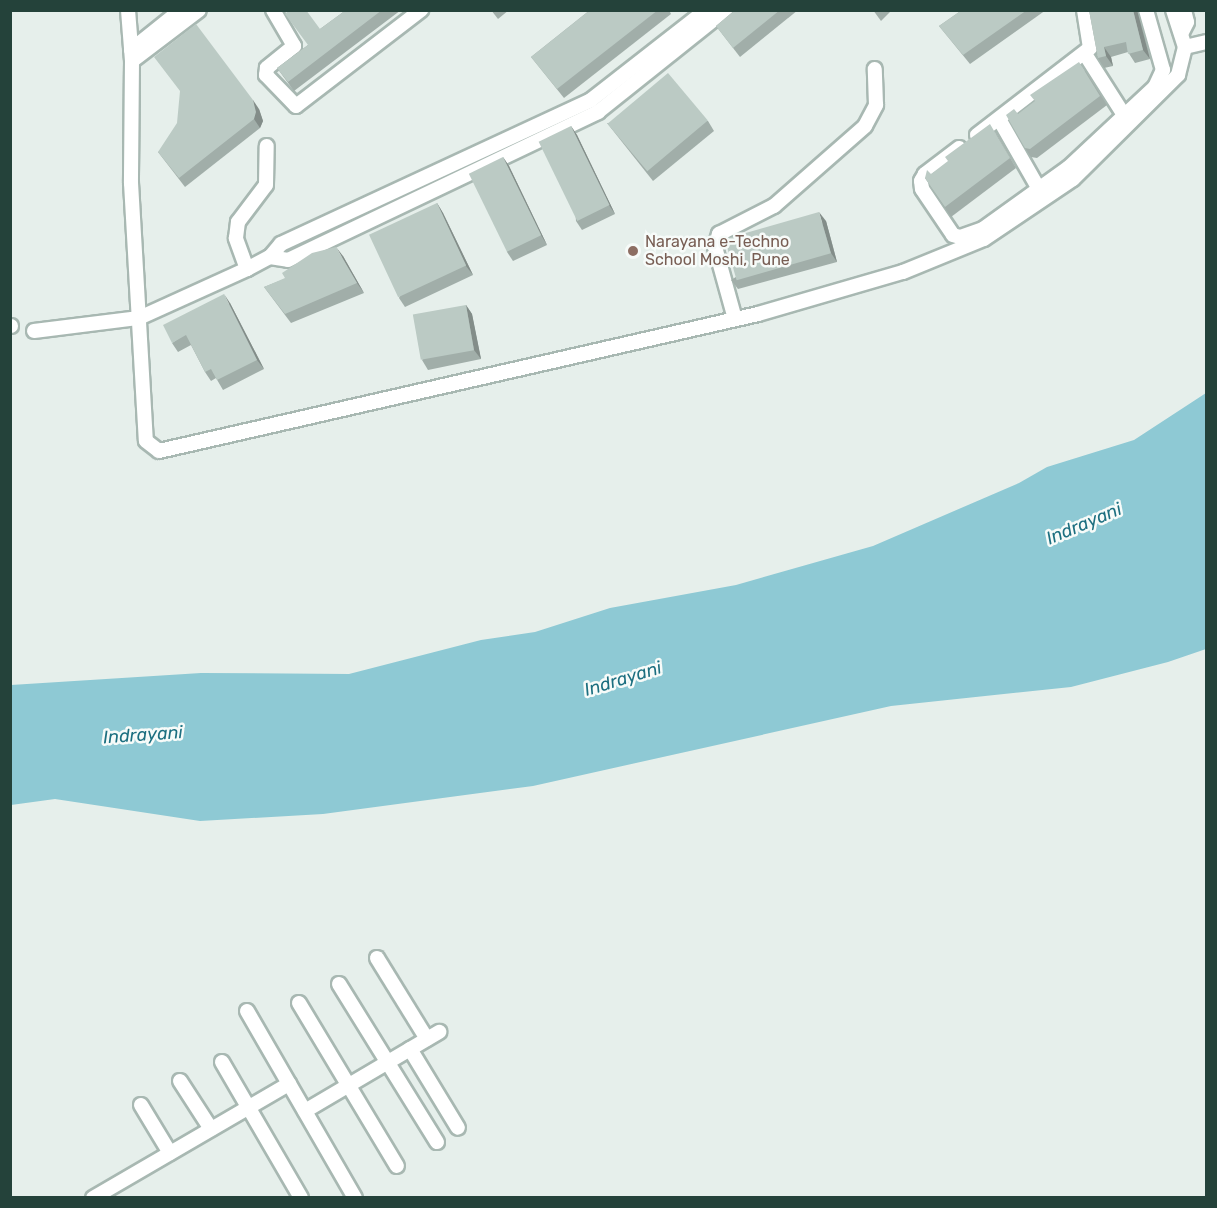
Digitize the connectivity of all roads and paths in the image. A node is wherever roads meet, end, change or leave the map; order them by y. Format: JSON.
{"nodes":[{"id":1,"x":128,"y":10,"type":"edge"},
{"id":2,"x":181,"y":10,"type":"edge"},
{"id":3,"x":199,"y":10,"type":"edge"},
{"id":4,"x":421,"y":10,"type":"edge"},
{"id":5,"x":706,"y":10,"type":"edge"},
{"id":6,"x":726,"y":10,"type":"edge"},
{"id":7,"x":1084,"y":10,"type":"edge"},
{"id":8,"x":1146,"y":10,"type":"edge"},
{"id":9,"x":1173,"y":10,"type":"edge"},
{"id":10,"x":1185,"y":10,"type":"edge"},
{"id":11,"x":274,"y":11,"type":"edge"},
{"id":12,"x":1182,"y":32,"type":"junction"},
{"id":13,"x":1206,"y":42,"type":"edge"},
{"id":14,"x":676,"y":43,"type":"junction"},
{"id":15,"x":1185,"y":48,"type":"junction"},
{"id":16,"x":1085,"y":54,"type":"junction"},
{"id":17,"x":132,"y":56,"type":"junction"},
{"id":18,"x":875,"y":69,"type":"dead end"},
{"id":19,"x":1124,"y":115,"type":"junction"},
{"id":20,"x":999,"y":119,"type":"junction"},
{"id":21,"x":560,"y":123,"type":"junction"},
{"id":22,"x":267,"y":146,"type":"dead end"},
{"id":23,"x":1039,"y":189,"type":"junction"},
{"id":24,"x":359,"y":209,"type":"junction"},
{"id":25,"x":366,"y":224,"type":"junction"},
{"id":26,"x":270,"y":257,"type":"junction"},
{"id":27,"x":247,"y":269,"type":"junction"},
{"id":28,"x":139,"y":318,"type":"junction"},
{"id":29,"x":735,"y":319,"type":"junction"},
{"id":30,"x":34,"y":331,"type":"dead end"},
{"id":31,"x":376,"y":958,"type":"dead end"},
{"id":32,"x":339,"y":984,"type":"dead end"},
{"id":33,"x":299,"y":1004,"type":"dead end"},
{"id":34,"x":247,"y":1011,"type":"dead end"},
{"id":35,"x":410,"y":1049,"type":"junction"},
{"id":36,"x":222,"y":1062,"type":"dead end"},
{"id":37,"x":388,"y":1062,"type":"junction"},
{"id":38,"x":180,"y":1081,"type":"dead end"},
{"id":39,"x":289,"y":1084,"type":"junction"},
{"id":40,"x":348,"y":1086,"type":"junction"},
{"id":41,"x":141,"y":1105,"type":"dead end"},
{"id":42,"x":249,"y":1107,"type":"junction"},
{"id":43,"x":305,"y":1111,"type":"junction"},
{"id":44,"x":458,"y":1128,"type":"dead end"},
{"id":45,"x":211,"y":1129,"type":"junction"},
{"id":46,"x":437,"y":1142,"type":"dead end"},
{"id":47,"x":170,"y":1153,"type":"junction"},
{"id":48,"x":397,"y":1166,"type":"dead end"},
{"id":49,"x":93,"y":1197,"type":"edge"},
{"id":50,"x":301,"y":1197,"type":"edge"},
{"id":51,"x":355,"y":1197,"type":"edge"}],
"edges":[{"from":1,"to":17,"type":"street"},
{"from":2,"to":17,"type":"street"},
{"from":3,"to":17,"type":"street"},
{"from":4,"to":11,"type":"street"},
{"from":5,"to":14,"type":"street"},
{"from":6,"to":14,"type":"street"},
{"from":7,"to":16,"type":"street"},
{"from":8,"to":19,"type":"street"},
{"from":9,"to":12,"type":"street"},
{"from":10,"to":12,"type":"street"},
{"from":12,"to":15,"type":"street"},
{"from":13,"to":15,"type":"street"},
{"from":14,"to":21,"type":"street"},
{"from":15,"to":29,"type":"street"},
{"from":16,"to":19,"type":"street"},
{"from":16,"to":20,"type":"street"},
{"from":17,"to":28,"type":"street"},
{"from":18,"to":29,"type":"street"},
{"from":19,"to":23,"type":"street"},
{"from":20,"to":23,"type":"street"},
{"from":20,"to":23,"type":"street"},
{"from":21,"to":24,"type":"street"},
{"from":21,"to":25,"type":"street"},
{"from":22,"to":27,"type":"street"},
{"from":24,"to":25,"type":"street"},
{"from":24,"to":26,"type":"street"},
{"from":25,"to":26,"type":"street"},
{"from":26,"to":27,"type":"street"},
{"from":27,"to":28,"type":"street"},
{"from":28,"to":29,"type":"street"},
{"from":28,"to":30,"type":"street"},
{"from":31,"to":35,"type":"street"},
{"from":32,"to":37,"type":"street"},
{"from":33,"to":40,"type":"street"},
{"from":34,"to":39,"type":"street"},
{"from":35,"to":37,"type":"street"},
{"from":35,"to":44,"type":"street"},
{"from":36,"to":42,"type":"street"},
{"from":37,"to":40,"type":"street"},
{"from":37,"to":46,"type":"street"},
{"from":38,"to":45,"type":"street"},
{"from":39,"to":42,"type":"street"},
{"from":39,"to":43,"type":"street"},
{"from":40,"to":43,"type":"street"},
{"from":40,"to":48,"type":"street"},
{"from":41,"to":47,"type":"street"},
{"from":42,"to":45,"type":"street"},
{"from":42,"to":50,"type":"street"},
{"from":43,"to":51,"type":"street"},
{"from":45,"to":47,"type":"street"},
{"from":47,"to":49,"type":"street"}]}
